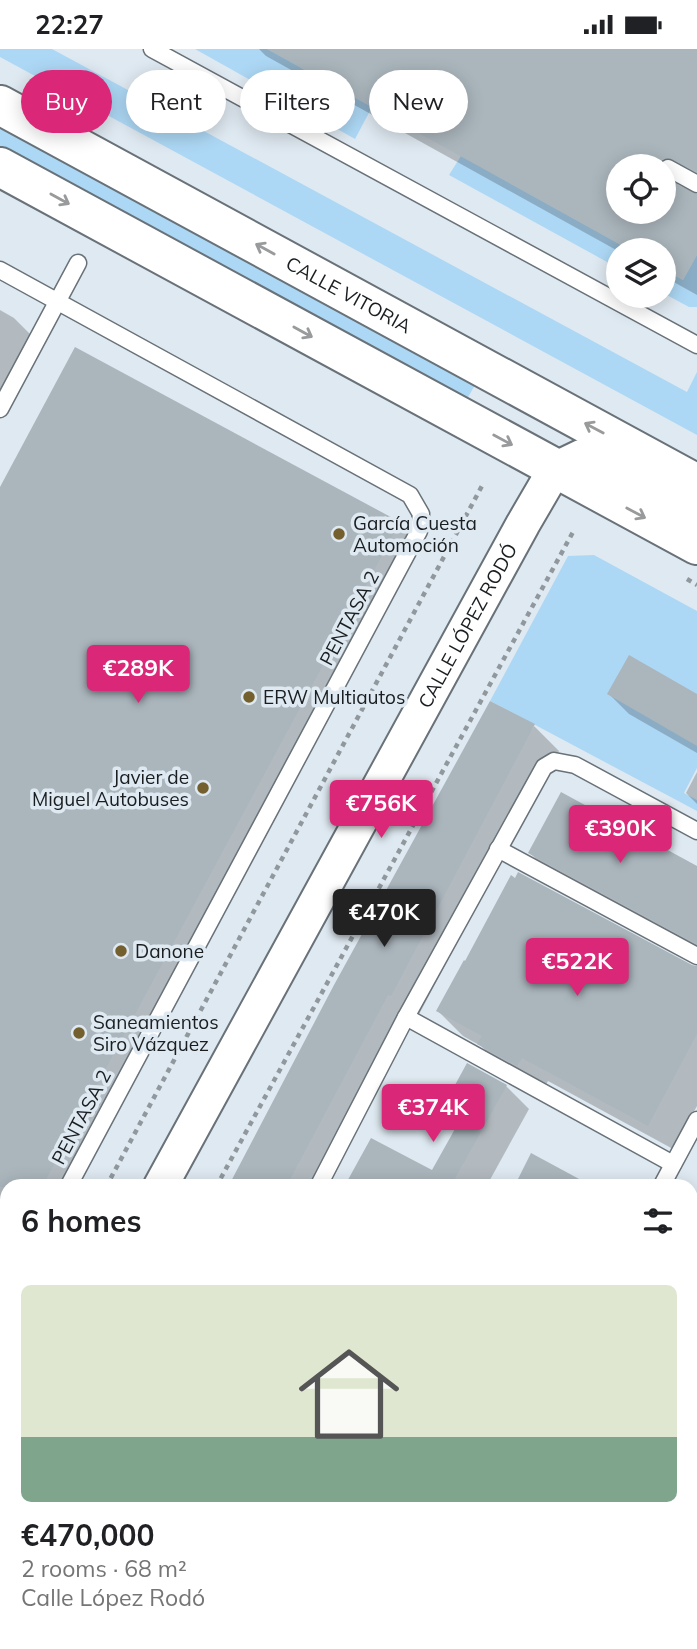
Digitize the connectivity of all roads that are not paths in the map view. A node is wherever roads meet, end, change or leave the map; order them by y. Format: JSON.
{"nodes":[{"id":1,"x":152,"y":49,"type":"edge"},
{"id":2,"x":0,"y":105,"type":"edge"},
{"id":3,"x":0,"y":167,"type":"edge"},
{"id":4,"x":676,"y":172,"type":"edge"},
{"id":5,"x":697,"y":184,"type":"edge"},
{"id":6,"x":78,"y":263,"type":"dead end"},
{"id":7,"x":0,"y":270,"type":"edge"},
{"id":8,"x":58,"y":302,"type":"junction"},
{"id":9,"x":697,"y":345,"type":"edge"},
{"id":10,"x":515,"y":385,"type":"junction"},
{"id":11,"x":0,"y":409,"type":"edge"},
{"id":12,"x":555,"y":468,"type":"junction"},
{"id":13,"x":697,"y":484,"type":"edge"},
{"id":14,"x":697,"y":510,"type":"edge"},
{"id":15,"x":697,"y":545,"type":"edge"},
{"id":16,"x":697,"y":831,"type":"edge"},
{"id":17,"x":498,"y":849,"type":"junction"},
{"id":18,"x":697,"y":955,"type":"edge"},
{"id":19,"x":406,"y":1017,"type":"junction"},
{"id":20,"x":697,"y":1120,"type":"edge"},
{"id":21,"x":673,"y":1164,"type":"junction"},
{"id":22,"x":72,"y":1179,"type":"edge"},
{"id":23,"x":164,"y":1179,"type":"edge"},
{"id":24,"x":322,"y":1179,"type":"edge"},
{"id":25,"x":665,"y":1179,"type":"edge"}],
"edges":[{"from":1,"to":9,"type":"lane"},
{"from":10,"to":2,"type":"highway","name":"CALLE VITORIA","one_way":true},
{"from":3,"to":12,"type":"highway","one_way":true},
{"from":4,"to":5,"type":"lane"},
{"from":6,"to":8,"type":"lane"},
{"from":7,"to":8,"type":"lane","name":"PENTASA 2"},
{"from":8,"to":11,"type":"lane"},
{"from":8,"to":22,"type":"lane","name":"PENTASA 2"},
{"from":10,"to":12,"type":"highway"},
{"from":13,"to":10,"type":"highway","name":"CALLE VITORIA","one_way":true},
{"from":12,"to":14,"type":"street"},
{"from":12,"to":15,"type":"highway","one_way":true},
{"from":12,"to":23,"type":"street","name":"CALLE LÓPEZ RODÓ"},
{"from":16,"to":17,"type":"lane"},
{"from":17,"to":18,"type":"lane"},
{"from":17,"to":19,"type":"lane"},
{"from":19,"to":21,"type":"lane"},
{"from":19,"to":24,"type":"lane"},
{"from":20,"to":21,"type":"lane"},
{"from":21,"to":25,"type":"lane"}]}
